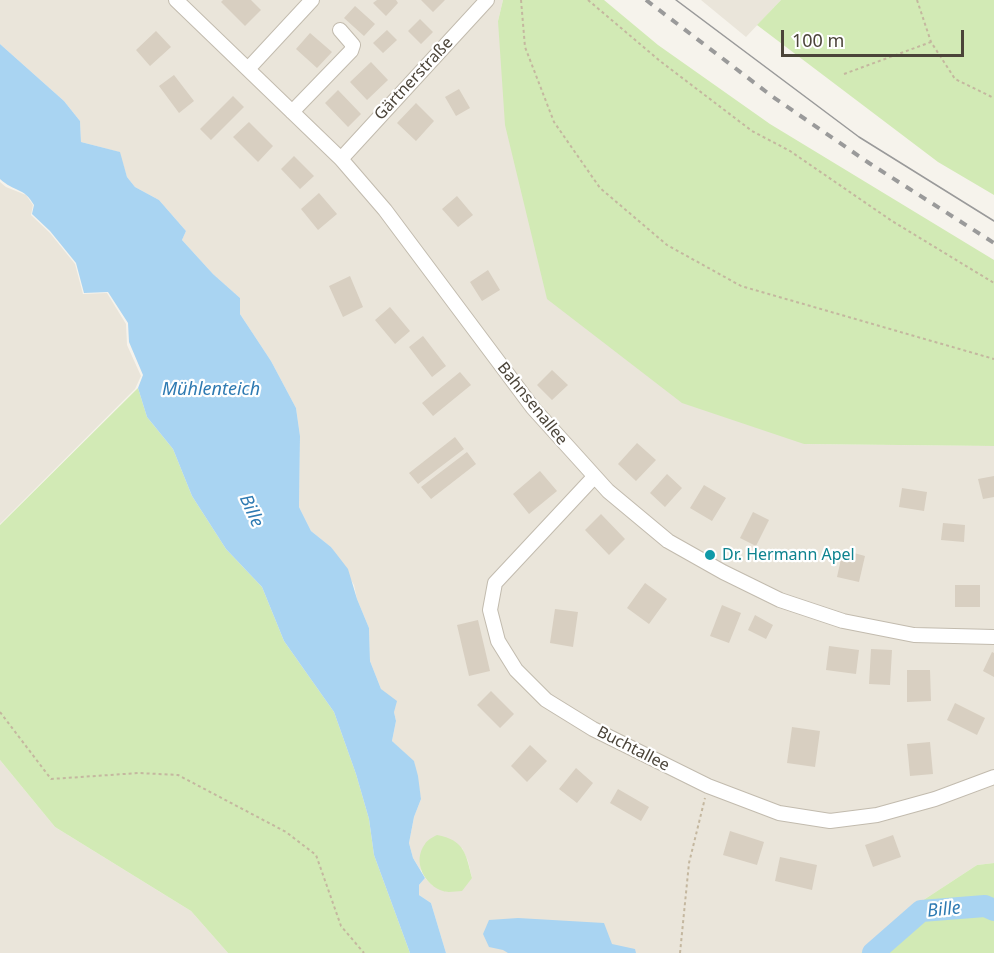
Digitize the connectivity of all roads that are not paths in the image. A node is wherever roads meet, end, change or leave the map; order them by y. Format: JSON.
{"nodes":[{"id":1,"x":176,"y":0,"type":"edge"},
{"id":2,"x":312,"y":0,"type":"edge"},
{"id":3,"x":487,"y":0,"type":"edge"},
{"id":4,"x":340,"y":30,"type":"dead end"},
{"id":5,"x":248,"y":69,"type":"junction"},
{"id":6,"x":292,"y":112,"type":"junction"},
{"id":7,"x":341,"y":159,"type":"junction"},
{"id":8,"x":594,"y":477,"type":"junction"},
{"id":9,"x":994,"y":637,"type":"edge"},
{"id":10,"x":994,"y":777,"type":"edge"}],
"edges":[{"from":1,"to":5,"type":"street","name":"Bahnsenallee"},
{"from":2,"to":5,"type":"street"},
{"from":3,"to":7,"type":"street","name":"Gärtnerstraße"},
{"from":4,"to":6,"type":"street"},
{"from":5,"to":6,"type":"street","name":"Bahnsenallee"},
{"from":6,"to":7,"type":"street","name":"Bahnsenallee"},
{"from":7,"to":8,"type":"street","name":"Bahnsenallee"},
{"from":8,"to":9,"type":"street","name":"Bahnsenallee"},
{"from":8,"to":10,"type":"street","name":"Buchtallee"}]}
